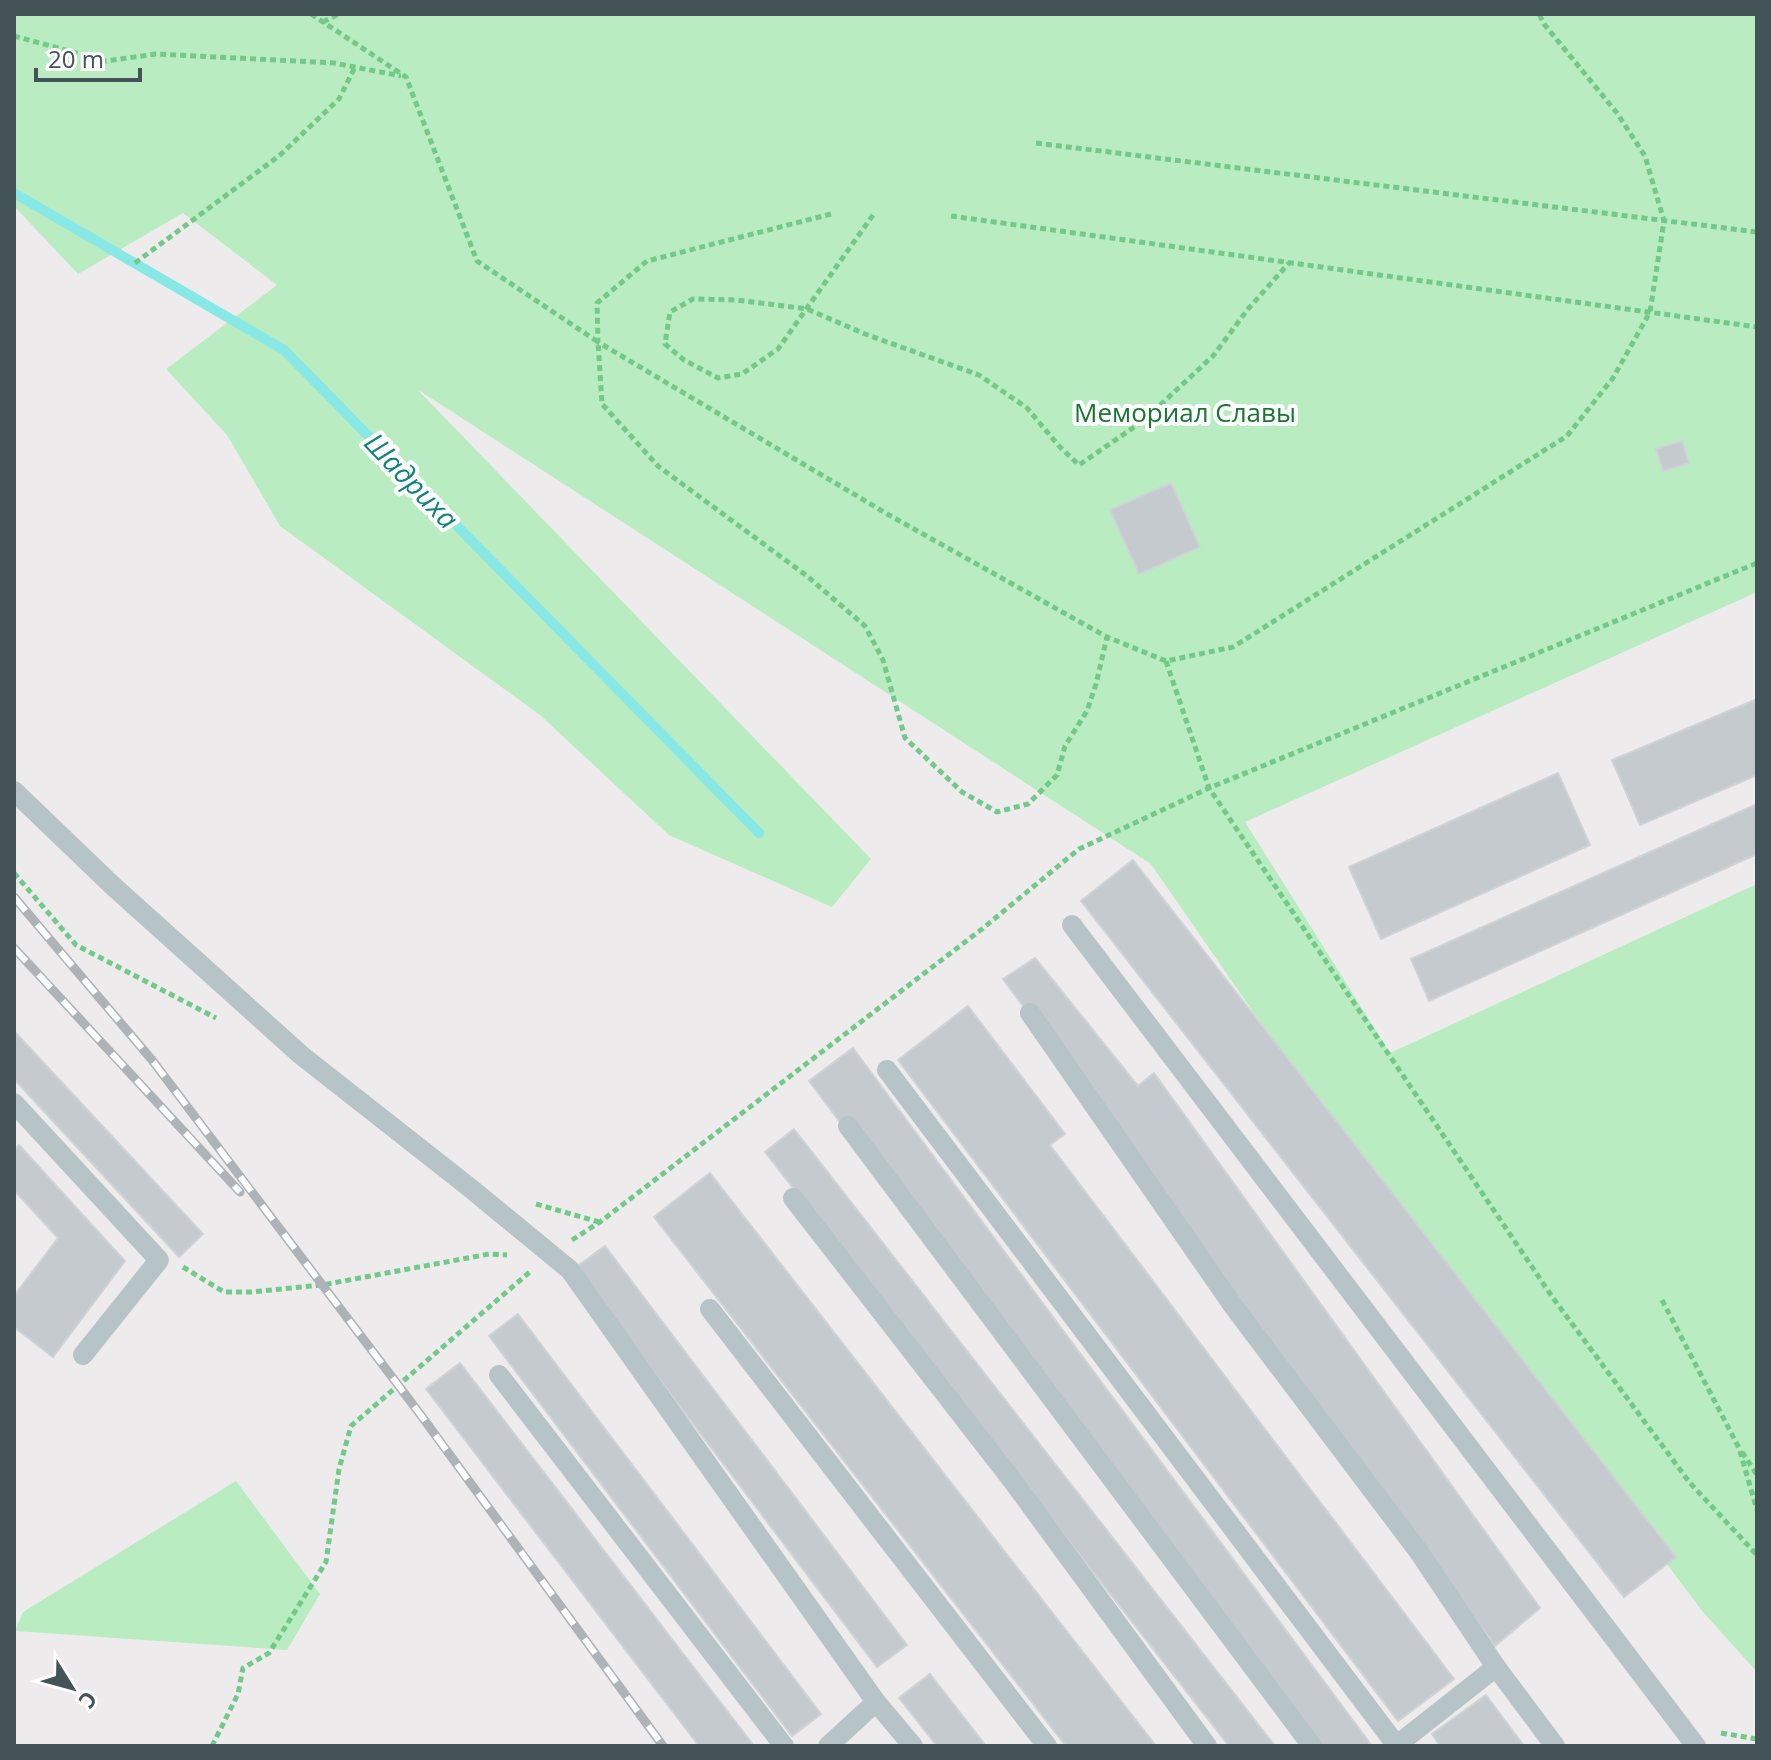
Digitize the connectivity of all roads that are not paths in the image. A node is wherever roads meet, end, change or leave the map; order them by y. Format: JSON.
{"nodes":[{"id":1,"x":14,"y":791,"type":"edge"},
{"id":2,"x":1072,"y":925,"type":"dead end"},
{"id":3,"x":1030,"y":1013,"type":"dead end"},
{"id":4,"x":887,"y":1070,"type":"dead end"},
{"id":5,"x":17,"y":1113,"type":"edge"},
{"id":6,"x":848,"y":1126,"type":"dead end"},
{"id":7,"x":793,"y":1198,"type":"dead end"},
{"id":8,"x":710,"y":1309,"type":"dead end"},
{"id":9,"x":83,"y":1355,"type":"dead end"},
{"id":10,"x":499,"y":1375,"type":"dead end"},
{"id":11,"x":1496,"y":1667,"type":"junction"},
{"id":12,"x":876,"y":1702,"type":"junction"},
{"id":13,"x":784,"y":1746,"type":"edge"},
{"id":14,"x":828,"y":1746,"type":"edge"},
{"id":15,"x":913,"y":1746,"type":"edge"},
{"id":16,"x":1047,"y":1746,"type":"edge"},
{"id":17,"x":1207,"y":1746,"type":"edge"},
{"id":18,"x":1312,"y":1746,"type":"edge"},
{"id":19,"x":1397,"y":1746,"type":"edge"},
{"id":20,"x":1555,"y":1746,"type":"edge"},
{"id":21,"x":1696,"y":1746,"type":"edge"}],
"edges":[{"from":1,"to":12,"type":"lane"},
{"from":2,"to":21,"type":"lane"},
{"from":3,"to":11,"type":"lane"},
{"from":4,"to":19,"type":"lane"},
{"from":5,"to":9,"type":"lane"},
{"from":6,"to":18,"type":"lane"},
{"from":7,"to":17,"type":"lane"},
{"from":8,"to":16,"type":"lane"},
{"from":10,"to":13,"type":"lane"},
{"from":11,"to":19,"type":"lane"},
{"from":11,"to":20,"type":"lane"},
{"from":12,"to":14,"type":"lane"},
{"from":12,"to":15,"type":"lane"}]}
